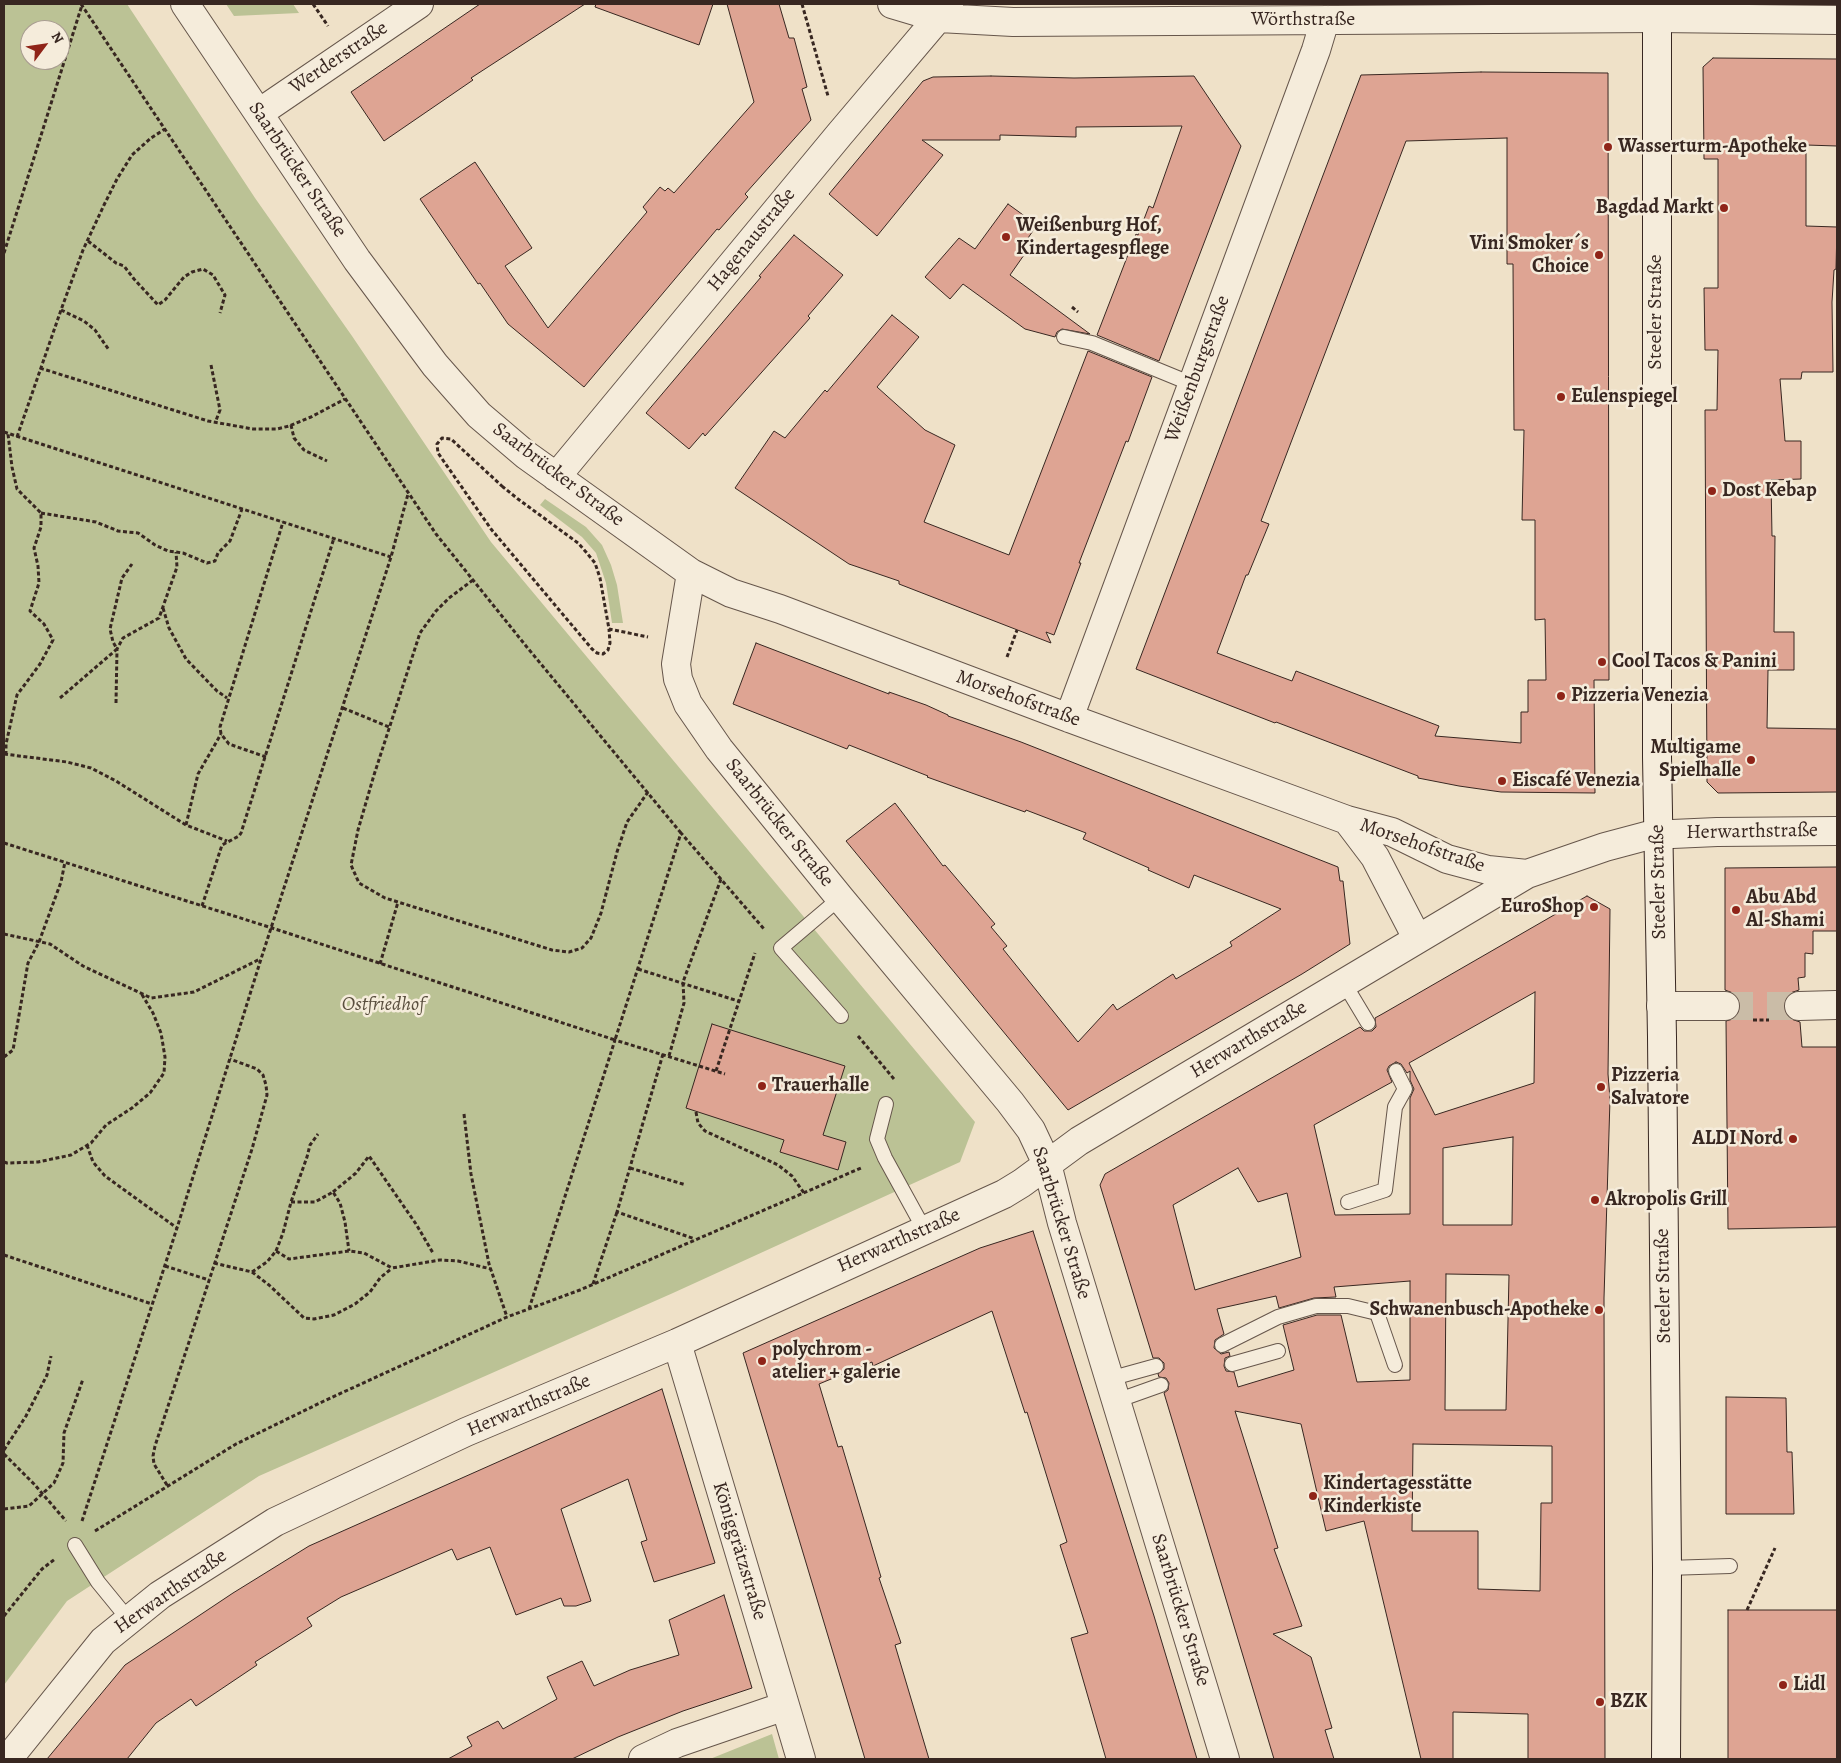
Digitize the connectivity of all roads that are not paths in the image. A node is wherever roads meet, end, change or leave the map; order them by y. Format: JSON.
{"nodes":[{"id":1,"x":184,"y":4,"type":"edge"},
{"id":2,"x":419,"y":4,"type":"edge"},
{"id":3,"x":892,"y":4,"type":"edge"},
{"id":4,"x":944,"y":11,"type":"edge"},
{"id":5,"x":1657,"y":11,"type":"edge"},
{"id":6,"x":1325,"y":20,"type":"junction"},
{"id":7,"x":1837,"y":20,"type":"edge"},
{"id":8,"x":259,"y":113,"type":"junction"},
{"id":9,"x":1064,"y":337,"type":"dead end"},
{"id":10,"x":1192,"y":384,"type":"junction"},
{"id":11,"x":556,"y":477,"type":"junction"},
{"id":12,"x":691,"y":573,"type":"junction"},
{"id":13,"x":1069,"y":718,"type":"junction"},
{"id":14,"x":1347,"y":820,"type":"junction"},
{"id":15,"x":1837,"y":831,"type":"edge"},
{"id":16,"x":1658,"y":835,"type":"junction"},
{"id":17,"x":1526,"y":874,"type":"junction"},
{"id":18,"x":840,"y":898,"type":"junction"},
{"id":19,"x":1417,"y":938,"type":"junction"},
{"id":20,"x":1344,"y":983,"type":"junction"},
{"id":21,"x":1836,"y":1005,"type":"dead end"},
{"id":22,"x":1661,"y":1006,"type":"junction"},
{"id":23,"x":1725,"y":1006,"type":"tunnel mouth"},
{"id":24,"x":1799,"y":1006,"type":"tunnel mouth"},
{"id":25,"x":841,"y":1016,"type":"road end"},
{"id":26,"x":1368,"y":1023,"type":"dead end"},
{"id":27,"x":1396,"y":1071,"type":"dead end"},
{"id":28,"x":886,"y":1104,"type":"road end"},
{"id":29,"x":1047,"y":1164,"type":"junction"},
{"id":30,"x":1348,"y":1202,"type":"dead end"},
{"id":31,"x":924,"y":1229,"type":"junction"},
{"id":32,"x":677,"y":1342,"type":"junction"},
{"id":33,"x":1222,"y":1345,"type":"dead end"},
{"id":34,"x":1278,"y":1351,"type":"dead end"},
{"id":35,"x":1232,"y":1364,"type":"dead end"},
{"id":36,"x":1395,"y":1365,"type":"dead end"},
{"id":37,"x":1156,"y":1366,"type":"dead end"},
{"id":38,"x":1161,"y":1385,"type":"dead end"},
{"id":39,"x":1113,"y":1390,"type":"junction"},
{"id":40,"x":76,"y":1540,"type":"road end"},
{"id":41,"x":1730,"y":1566,"type":"dead end"},
{"id":42,"x":1667,"y":1568,"type":"junction"},
{"id":43,"x":128,"y":1620,"type":"junction"},
{"id":44,"x":785,"y":1706,"type":"junction"},
{"id":45,"x":8,"y":1759,"type":"edge"},
{"id":46,"x":643,"y":1759,"type":"edge"},
{"id":47,"x":801,"y":1759,"type":"edge"},
{"id":48,"x":1225,"y":1759,"type":"edge"},
{"id":49,"x":1666,"y":1759,"type":"edge"}],
"edges":[{"from":1,"to":8,"type":"street","name":"Saarbrücker Straße"},
{"from":2,"to":8,"type":"street","name":"Werderstraße"},
{"from":3,"to":4,"type":"street","name":"Wörthstraße"},
{"from":4,"to":6,"type":"street","name":"Wörthstraße"},
{"from":4,"to":11,"type":"street","name":"Hagenaustraße"},
{"from":5,"to":6,"type":"street","name":"Wörthstraße"},
{"from":5,"to":7,"type":"street","name":"Wörthstraße"},
{"from":5,"to":16,"type":"street","name":"Steeler Straße"},
{"from":6,"to":10,"type":"street","name":"Weißenburgstraße"},
{"from":8,"to":11,"type":"street","name":"Saarbrücker Straße"},
{"from":9,"to":10,"type":"lane"},
{"from":10,"to":13,"type":"street","name":"Weißenburgstraße"},
{"from":11,"to":12,"type":"street","name":"Saarbrücker Straße"},
{"from":12,"to":13,"type":"street","name":"Morsehofstraße"},
{"from":12,"to":18,"type":"street","name":"Saarbrücker Straße"},
{"from":13,"to":14,"type":"street","name":"Morsehofstraße"},
{"from":14,"to":17,"type":"street","name":"Morsehofstraße"},
{"from":14,"to":19,"type":"street","name":"Morsehofstraße"},
{"from":15,"to":16,"type":"street","name":"Herwarthstraße"},
{"from":16,"to":17,"type":"street","name":"Herwarthstraße"},
{"from":16,"to":22,"type":"street","name":"Steeler Straße"},
{"from":17,"to":19,"type":"street","name":"Herwarthstraße"},
{"from":18,"to":25,"type":"lane"},
{"from":18,"to":29,"type":"street","name":"Saarbrücker Straße"},
{"from":19,"to":20,"type":"street","name":"Herwarthstraße"},
{"from":20,"to":26,"type":"lane"},
{"from":20,"to":29,"type":"street","name":"Herwarthstraße"},
{"from":21,"to":24,"type":"street"},
{"from":22,"to":23,"type":"street"},
{"from":22,"to":42,"type":"street","name":"Steeler Straße"},
{"from":27,"to":30,"type":"lane"},
{"from":28,"to":31,"type":"lane"},
{"from":29,"to":31,"type":"street","name":"Herwarthstraße"},
{"from":29,"to":39,"type":"street","name":"Saarbrücker Straße"},
{"from":31,"to":32,"type":"street","name":"Herwarthstraße"},
{"from":32,"to":43,"type":"street","name":"Herwarthstraße"},
{"from":32,"to":44,"type":"street","name":"Königgrätzstraße"},
{"from":33,"to":36,"type":"lane"},
{"from":34,"to":35,"type":"lane"},
{"from":37,"to":39,"type":"lane"},
{"from":38,"to":39,"type":"lane"},
{"from":39,"to":48,"type":"street","name":"Saarbrücker Straße"},
{"from":40,"to":43,"type":"lane"},
{"from":41,"to":42,"type":"lane"},
{"from":42,"to":49,"type":"street","name":"Steeler Straße"},
{"from":43,"to":45,"type":"street","name":"Herwarthstraße"},
{"from":44,"to":46,"type":"street"},
{"from":44,"to":47,"type":"street","name":"Königgrätzstraße"}]}
